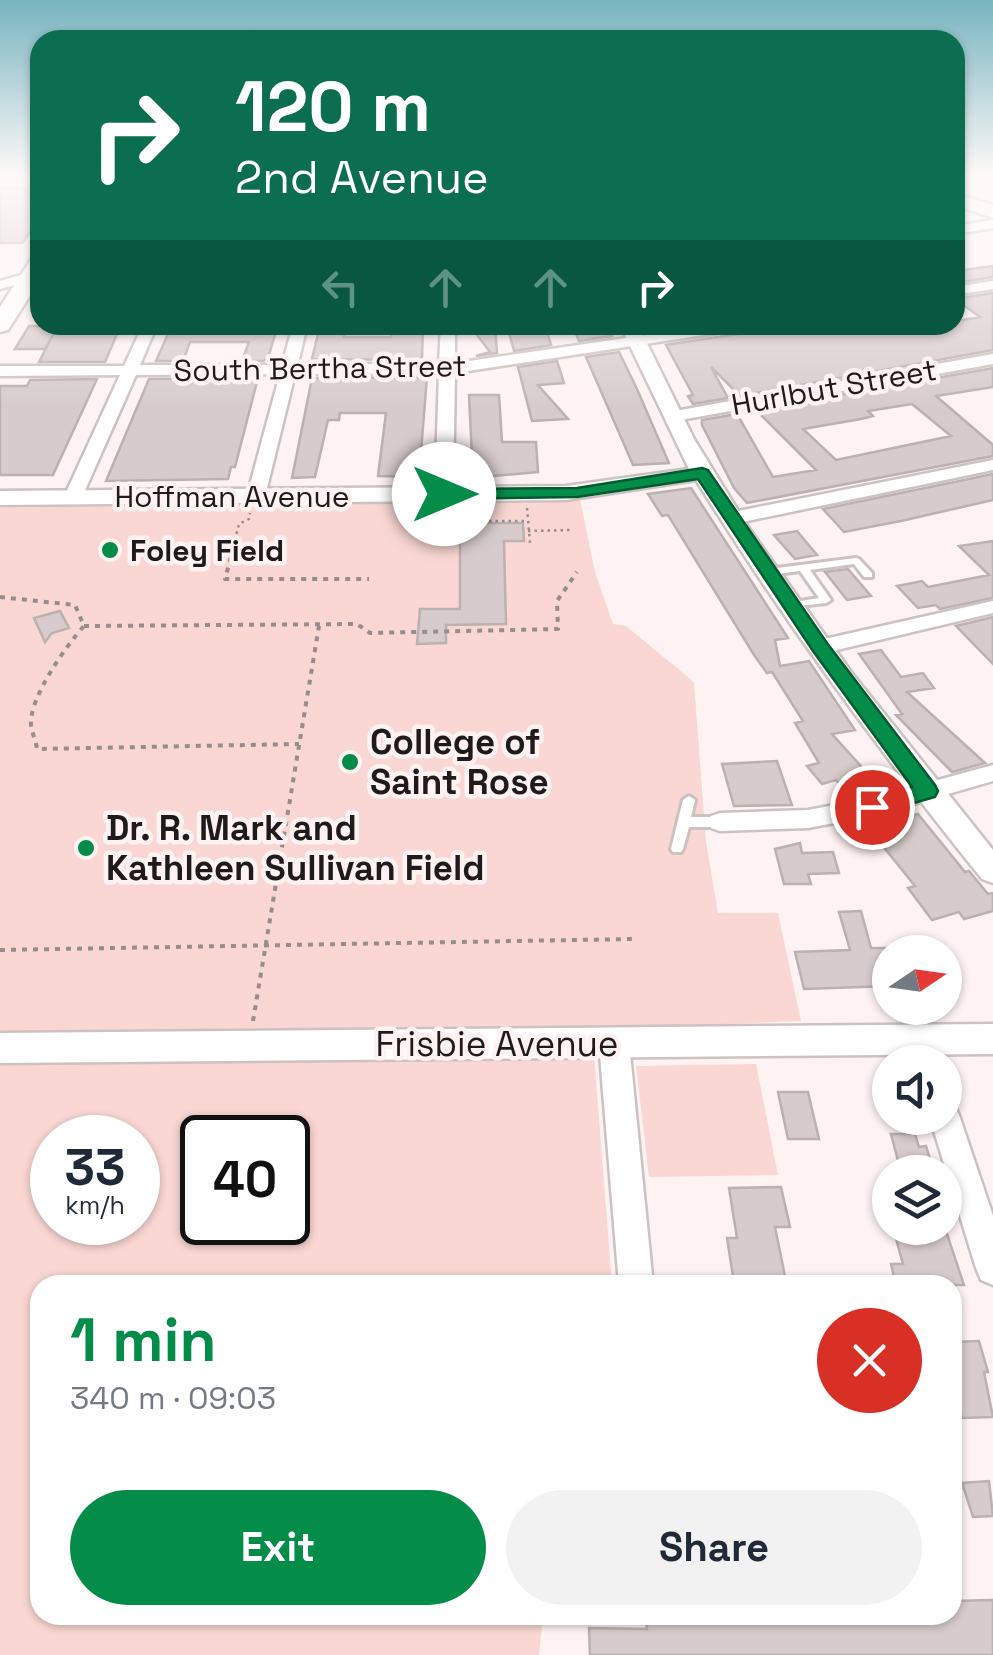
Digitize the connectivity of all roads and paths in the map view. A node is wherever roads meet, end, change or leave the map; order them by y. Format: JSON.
{"nodes":[{"id":1,"x":18,"y":283,"type":"edge"},
{"id":2,"x":993,"y":285,"type":"edge"},
{"id":3,"x":965,"y":289,"type":"edge"},
{"id":4,"x":0,"y":326,"type":"edge"},
{"id":5,"x":146,"y":335,"type":"edge"},
{"id":6,"x":298,"y":335,"type":"edge"},
{"id":7,"x":448,"y":335,"type":"edge"},
{"id":8,"x":628,"y":335,"type":"edge"},
{"id":9,"x":634,"y":335,"type":"edge"},
{"id":10,"x":993,"y":359,"type":"edge"},
{"id":11,"x":447,"y":367,"type":"junction"},
{"id":12,"x":291,"y":368,"type":"junction"},
{"id":13,"x":0,"y":370,"type":"edge"},
{"id":14,"x":130,"y":370,"type":"junction"},
{"id":15,"x":675,"y":416,"type":"junction"},
{"id":16,"x":993,"y":464,"type":"edge"},
{"id":17,"x":702,"y":473,"type":"junction"},
{"id":18,"x":435,"y":494,"type":"junction"},
{"id":19,"x":526,"y":494,"type":"junction"},
{"id":20,"x":249,"y":496,"type":"junction"},
{"id":21,"x":73,"y":497,"type":"junction"},
{"id":22,"x":0,"y":498,"type":"edge"},
{"id":23,"x":733,"y":518,"type":"junction"},
{"id":24,"x":528,"y":521,"type":"junction"},
{"id":25,"x":424,"y":523,"type":"junction"},
{"id":26,"x":402,"y":524,"type":"dead end"},
{"id":27,"x":572,"y":530,"type":"dead end"},
{"id":28,"x":528,"y":531,"type":"junction"},
{"id":29,"x":424,"y":542,"type":"dead end"},
{"id":30,"x":530,"y":543,"type":"dead end"},
{"id":31,"x":803,"y":568,"type":"junction"},
{"id":32,"x":577,"y":572,"type":"dead end"},
{"id":33,"x":770,"y":572,"type":"junction"},
{"id":34,"x":868,"y":575,"type":"dead end"},
{"id":35,"x":368,"y":579,"type":"dead end"},
{"id":36,"x":0,"y":597,"type":"edge"},
{"id":37,"x":792,"y":605,"type":"junction"},
{"id":38,"x":993,"y":607,"type":"edge"},
{"id":39,"x":319,"y":624,"type":"junction"},
{"id":40,"x":84,"y":626,"type":"junction"},
{"id":41,"x":820,"y":647,"type":"junction"},
{"id":42,"x":300,"y":744,"type":"junction"},
{"id":43,"x":993,"y":774,"type":"edge"},
{"id":44,"x":927,"y":791,"type":"junction"},
{"id":45,"x":689,"y":800,"type":"dead end"},
{"id":46,"x":684,"y":822,"type":"junction"},
{"id":47,"x":720,"y":822,"type":"joint"},
{"id":48,"x":676,"y":850,"type":"dead end"},
{"id":49,"x":993,"y":870,"type":"edge"},
{"id":50,"x":632,"y":939,"type":"dead end"},
{"id":51,"x":266,"y":946,"type":"junction"},
{"id":52,"x":0,"y":950,"type":"edge"},
{"id":53,"x":993,"y":1039,"type":"edge"},
{"id":54,"x":614,"y":1043,"type":"junction"},
{"id":55,"x":961,"y":1045,"type":"edge"},
{"id":56,"x":250,"y":1046,"type":"junction"},
{"id":57,"x":0,"y":1048,"type":"edge"},
{"id":58,"x":872,"y":1050,"type":"edge"},
{"id":59,"x":950,"y":1135,"type":"edge"},
{"id":60,"x":993,"y":1268,"type":"edge"},
{"id":61,"x":635,"y":1275,"type":"edge"}],
"edges":[{"from":1,"to":4,"type":"main road"},
{"from":2,"to":3,"type":"street"},
{"from":5,"to":14,"type":"street"},
{"from":6,"to":12,"type":"street"},
{"from":7,"to":11,"type":"street"},
{"from":8,"to":11,"type":"street","name":"South Bertha Street"},
{"from":9,"to":15,"type":"street"},
{"from":10,"to":15,"type":"street","name":"Hurlbut Street"},
{"from":11,"to":12,"type":"street","name":"South Bertha Street"},
{"from":11,"to":18,"type":"street"},
{"from":12,"to":14,"type":"street","name":"South Bertha Street"},
{"from":12,"to":20,"type":"street"},
{"from":13,"to":14,"type":"street","name":"South Bertha Street"},
{"from":14,"to":21,"type":"street"},
{"from":15,"to":17,"type":"street"},
{"from":16,"to":23,"type":"street"},
{"from":17,"to":19,"type":"street","name":"Hoffman Avenue"},
{"from":17,"to":23,"type":"street"},
{"from":18,"to":19,"type":"street","name":"Hoffman Avenue"},
{"from":18,"to":20,"type":"street","name":"Hoffman Avenue"},
{"from":18,"to":25,"type":"path"},
{"from":19,"to":24,"type":"path"},
{"from":20,"to":21,"type":"street","name":"Hoffman Avenue"},
{"from":20,"to":35,"type":"path"},
{"from":21,"to":22,"type":"street","name":"Hoffman Avenue"},
{"from":23,"to":33,"type":"street"},
{"from":24,"to":25,"type":"path"},
{"from":24,"to":28,"type":"path"},
{"from":25,"to":26,"type":"path"},
{"from":25,"to":29,"type":"path"},
{"from":27,"to":28,"type":"path"},
{"from":28,"to":30,"type":"path"},
{"from":31,"to":33,"type":"lane"},
{"from":31,"to":34,"type":"lane"},
{"from":31,"to":37,"type":"lane"},
{"from":32,"to":39,"type":"path"},
{"from":33,"to":37,"type":"street"},
{"from":36,"to":40,"type":"path"},
{"from":37,"to":41,"type":"street"},
{"from":38,"to":41,"type":"street"},
{"from":39,"to":40,"type":"path"},
{"from":39,"to":42,"type":"path"},
{"from":40,"to":42,"type":"path"},
{"from":41,"to":44,"type":"street"},
{"from":42,"to":51,"type":"path"},
{"from":43,"to":44,"type":"street"},
{"from":44,"to":47,"type":"street"},
{"from":44,"to":49,"type":"street"},
{"from":45,"to":46,"type":"lane"},
{"from":46,"to":47,"type":"lane"},
{"from":46,"to":48,"type":"lane"},
{"from":50,"to":51,"type":"path"},
{"from":51,"to":52,"type":"path"},
{"from":51,"to":56,"type":"path"},
{"from":53,"to":55,"type":"street","name":"Frisbie Avenue"},
{"from":54,"to":56,"type":"street","name":"Frisbie Avenue"},
{"from":54,"to":58,"type":"street","name":"Frisbie Avenue"},
{"from":54,"to":61,"type":"street"},
{"from":56,"to":57,"type":"street","name":"Frisbie Avenue"},
{"from":59,"to":60,"type":"street"}]}
